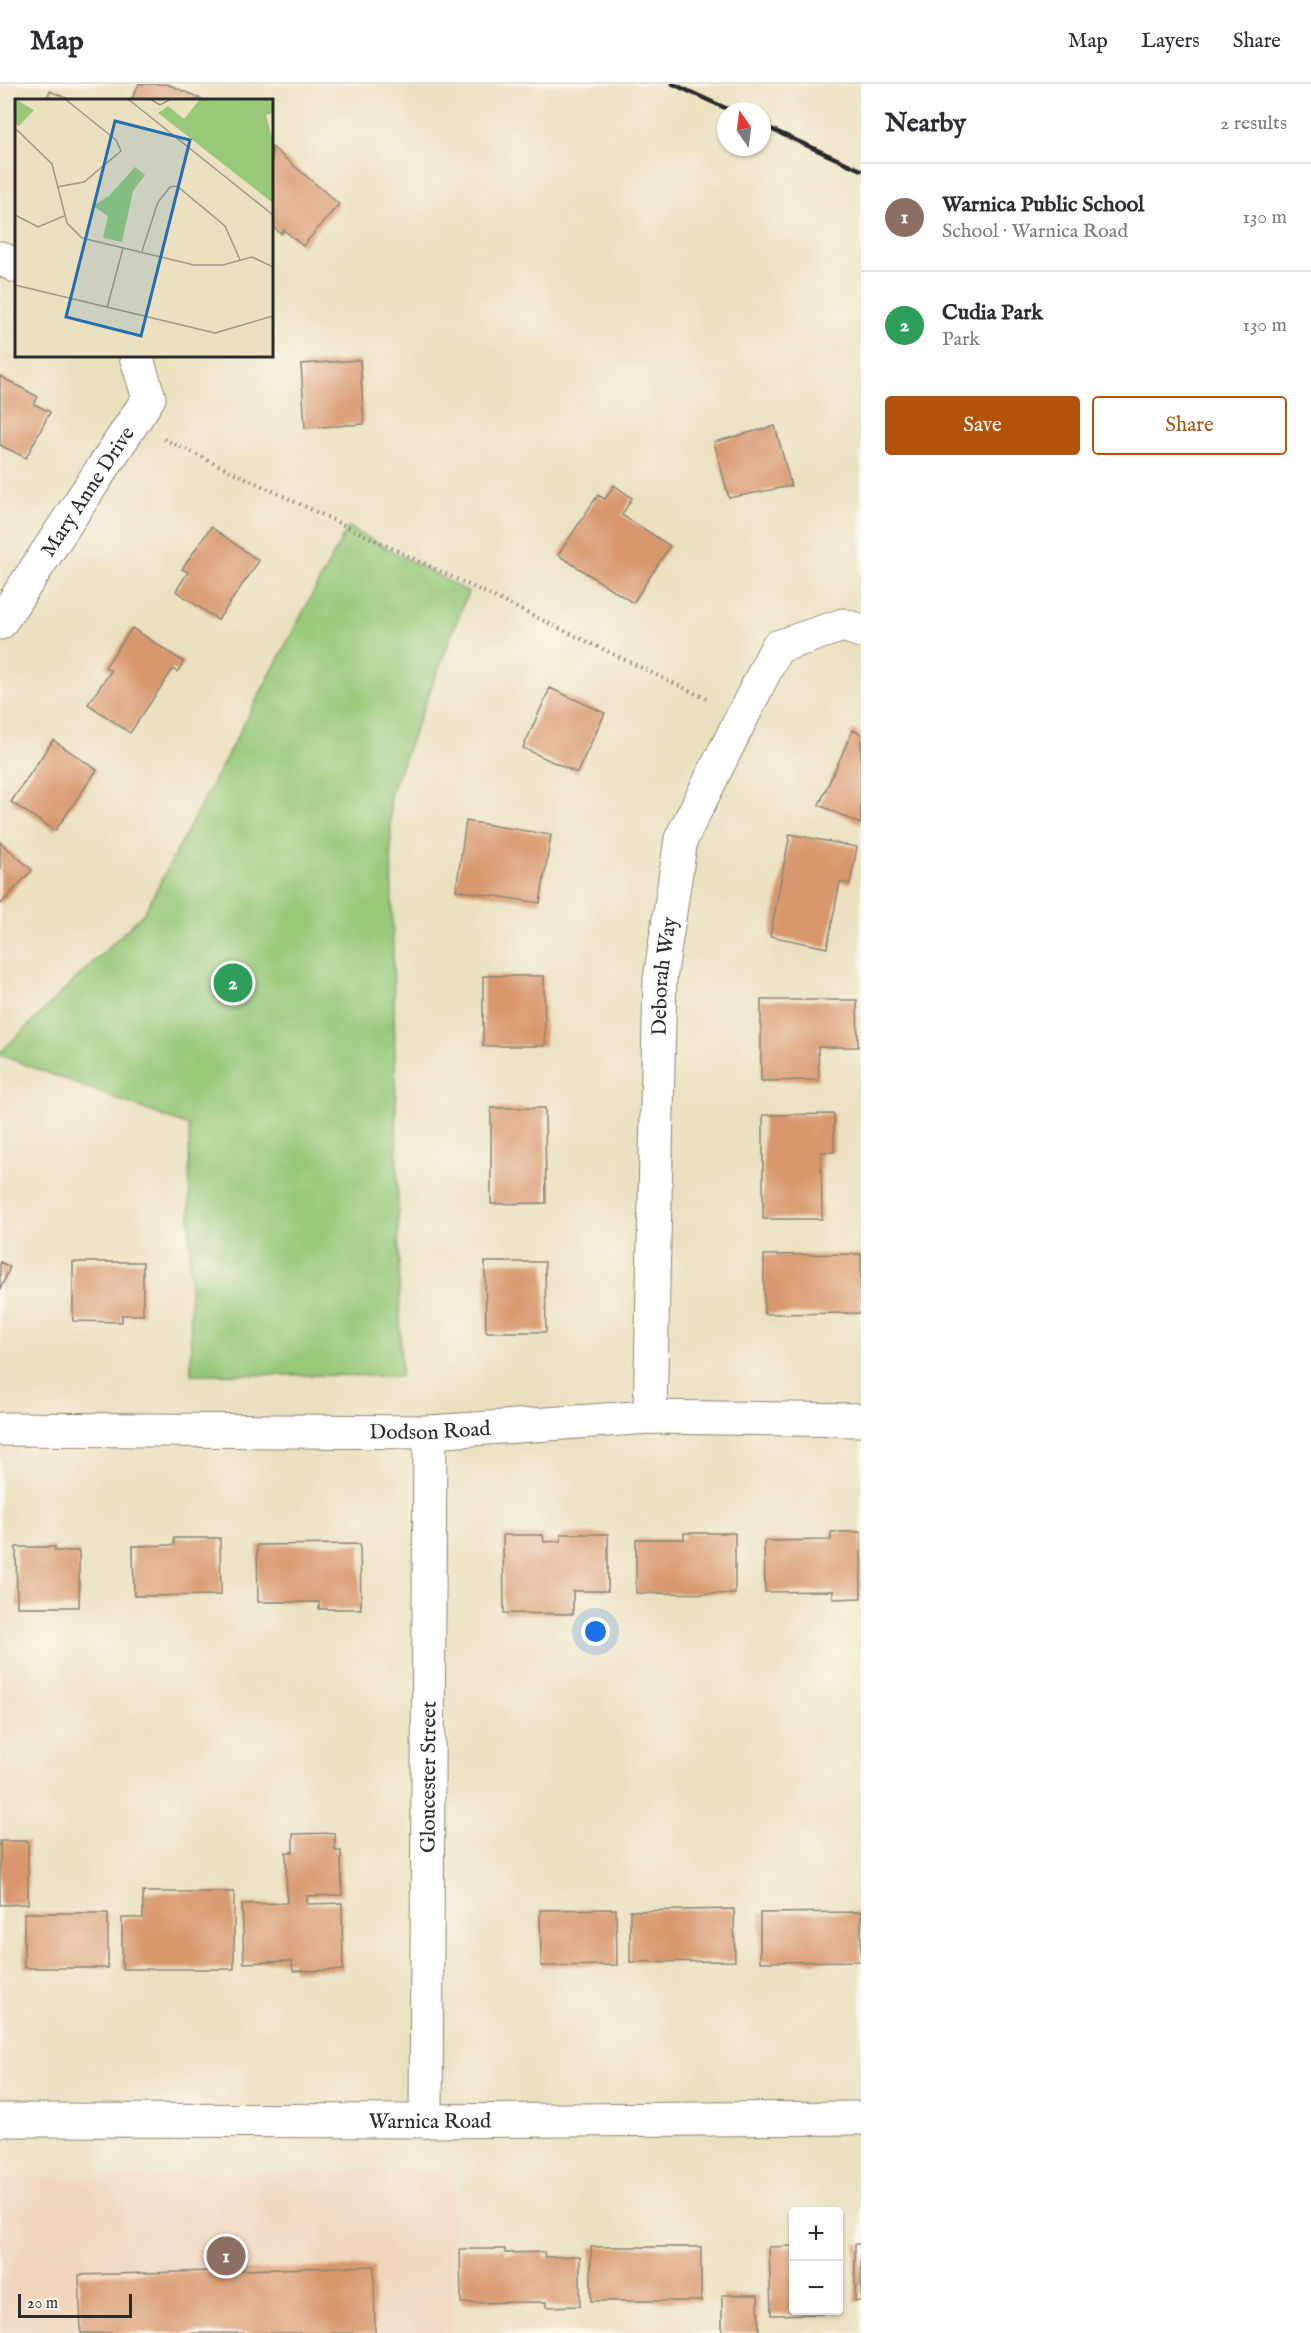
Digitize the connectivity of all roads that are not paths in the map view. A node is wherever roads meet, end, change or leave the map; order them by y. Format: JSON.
{"nodes":[{"id":1,"x":0,"y":258,"type":"edge"},
{"id":2,"x":15,"y":266,"type":"edge"},
{"id":3,"x":136,"y":357,"type":"edge"},
{"id":4,"x":0,"y":623,"type":"edge"},
{"id":5,"x":861,"y":631,"type":"edge"},
{"id":6,"x":650,"y":1417,"type":"junction"},
{"id":7,"x":861,"y":1420,"type":"edge"},
{"id":8,"x":0,"y":1429,"type":"edge"},
{"id":9,"x":430,"y":1432,"type":"junction"},
{"id":10,"x":861,"y":2118,"type":"edge"},
{"id":11,"x":0,"y":2120,"type":"edge"},
{"id":12,"x":426,"y":2121,"type":"junction"}],
"edges":[{"from":1,"to":2,"type":"street"},
{"from":3,"to":4,"type":"street","name":"Mary Anne Drive"},
{"from":5,"to":6,"type":"street","name":"Deborah Way"},
{"from":6,"to":7,"type":"street","name":"Dodson Road"},
{"from":6,"to":9,"type":"street","name":"Dodson Road"},
{"from":8,"to":9,"type":"street","name":"Dodson Road"},
{"from":9,"to":12,"type":"street","name":"Gloucester Street"},
{"from":10,"to":12,"type":"street","name":"Warnica Road"},
{"from":11,"to":12,"type":"street","name":"Warnica Road"}]}
